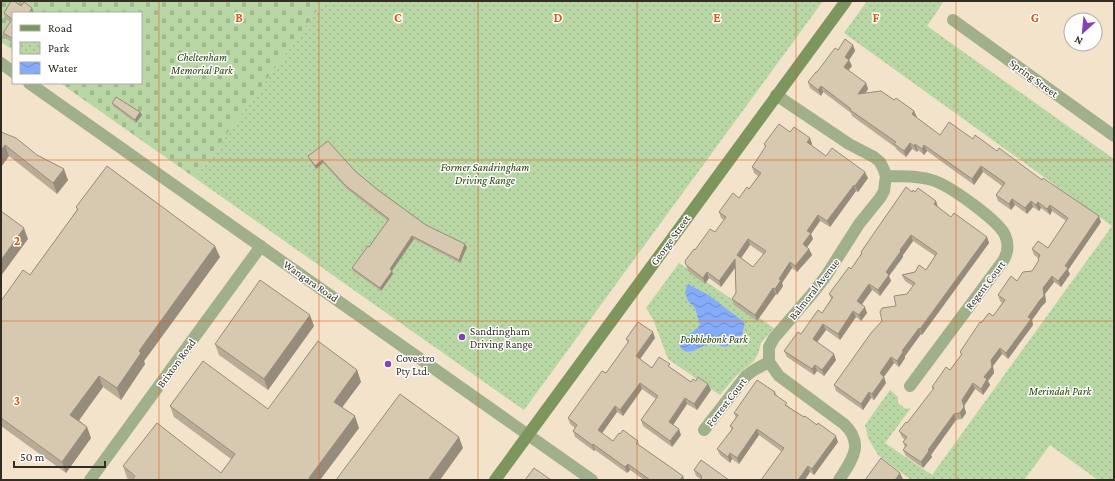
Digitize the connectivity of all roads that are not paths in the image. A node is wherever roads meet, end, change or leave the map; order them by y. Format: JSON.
{"nodes":[{"id":1,"x":846,"y":1,"type":"edge"},
{"id":2,"x":953,"y":20,"type":"dead end"},
{"id":3,"x":1,"y":63,"type":"edge"},
{"id":4,"x":12,"y":71,"type":"edge"},
{"id":5,"x":30,"y":84,"type":"edge"},
{"id":6,"x":776,"y":95,"type":"junction"},
{"id":7,"x":1114,"y":136,"type":"edge"},
{"id":8,"x":886,"y":176,"type":"junction"},
{"id":9,"x":261,"y":246,"type":"junction"},
{"id":10,"x":769,"y":362,"type":"junction"},
{"id":11,"x":910,"y":386,"type":"dead end"},
{"id":12,"x":704,"y":430,"type":"dead end"},
{"id":13,"x":528,"y":434,"type":"junction"},
{"id":14,"x":90,"y":480,"type":"edge"},
{"id":15,"x":495,"y":480,"type":"edge"},
{"id":16,"x":592,"y":480,"type":"edge"},
{"id":17,"x":839,"y":480,"type":"edge"}],
"edges":[{"from":1,"to":6,"type":"street","name":"George Street"},
{"from":2,"to":7,"type":"street","name":"Spring Street"},
{"from":3,"to":4,"type":"street"},
{"from":5,"to":9,"type":"street","name":"Wangara Road"},
{"from":6,"to":8,"type":"street"},
{"from":6,"to":13,"type":"street","name":"George Street"},
{"from":8,"to":10,"type":"street","name":"Balmoral Avenue"},
{"from":8,"to":11,"type":"street","name":"Regent Court"},
{"from":9,"to":13,"type":"street","name":"Wangara Road"},
{"from":9,"to":14,"type":"street","name":"Brixton Road"},
{"from":10,"to":12,"type":"street","name":"Forrest Court"},
{"from":10,"to":17,"type":"street"},
{"from":13,"to":15,"type":"street","name":"George Street"},
{"from":13,"to":16,"type":"street","name":"Wangara Road"}]}
